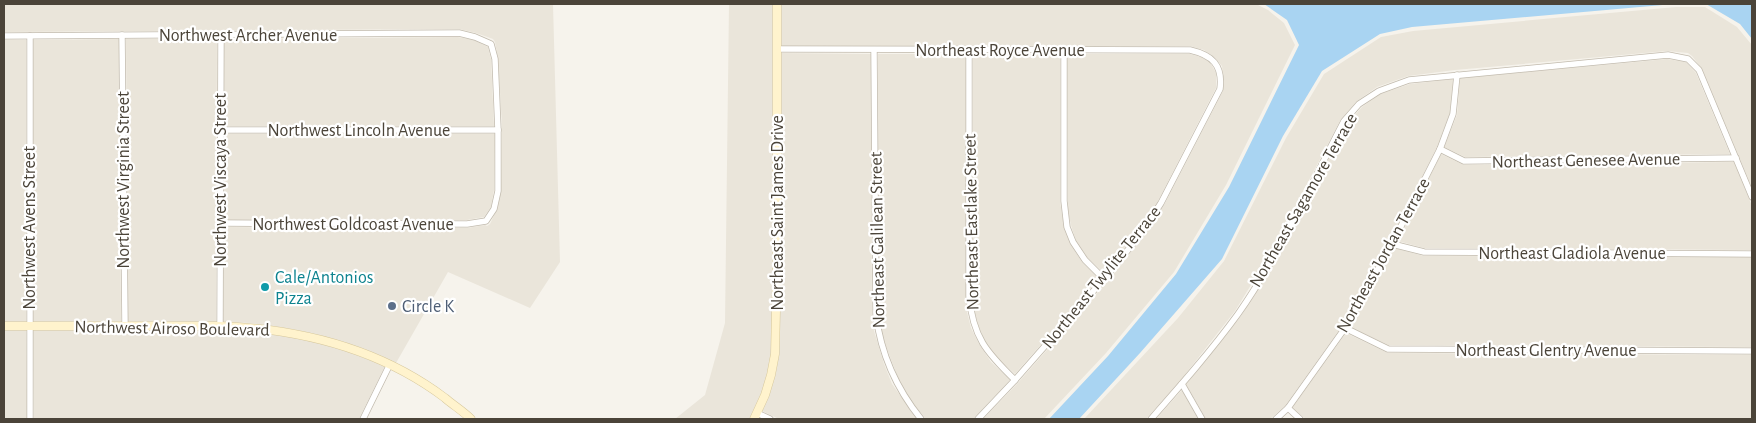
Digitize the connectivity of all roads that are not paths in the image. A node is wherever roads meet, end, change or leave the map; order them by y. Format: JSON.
{"nodes":[{"id":1,"x":777,"y":4,"type":"edge"},
{"id":2,"x":221,"y":35,"type":"junction"},
{"id":3,"x":4,"y":36,"type":"edge"},
{"id":4,"x":30,"y":36,"type":"junction"},
{"id":5,"x":122,"y":36,"type":"junction"},
{"id":6,"x":777,"y":50,"type":"junction"},
{"id":7,"x":874,"y":50,"type":"junction"},
{"id":8,"x":969,"y":50,"type":"junction"},
{"id":9,"x":1064,"y":50,"type":"junction"},
{"id":10,"x":1217,"y":66,"type":"joint"},
{"id":11,"x":1457,"y":75,"type":"junction"},
{"id":12,"x":221,"y":130,"type":"junction"},
{"id":13,"x":498,"y":130,"type":"junction"},
{"id":14,"x":1440,"y":149,"type":"junction"},
{"id":15,"x":1736,"y":158,"type":"junction"},
{"id":16,"x":1752,"y":197,"type":"edge"},
{"id":17,"x":220,"y":224,"type":"junction"},
{"id":18,"x":1392,"y":244,"type":"junction"},
{"id":19,"x":1752,"y":254,"type":"edge"},
{"id":20,"x":1104,"y":279,"type":"junction"},
{"id":21,"x":124,"y":325,"type":"junction"},
{"id":22,"x":4,"y":326,"type":"edge"},
{"id":23,"x":29,"y":326,"type":"junction"},
{"id":24,"x":220,"y":326,"type":"junction"},
{"id":25,"x":1345,"y":328,"type":"junction"},
{"id":26,"x":1752,"y":351,"type":"edge"},
{"id":27,"x":390,"y":364,"type":"junction"},
{"id":28,"x":1015,"y":380,"type":"junction"},
{"id":29,"x":1182,"y":384,"type":"junction"},
{"id":30,"x":1288,"y":408,"type":"junction"},
{"id":31,"x":755,"y":416,"type":"edge"},
{"id":32,"x":30,"y":419,"type":"edge"},
{"id":33,"x":362,"y":419,"type":"edge"},
{"id":34,"x":471,"y":419,"type":"edge"},
{"id":35,"x":770,"y":419,"type":"edge"},
{"id":36,"x":921,"y":419,"type":"edge"},
{"id":37,"x":978,"y":419,"type":"edge"},
{"id":38,"x":1151,"y":419,"type":"edge"},
{"id":39,"x":1202,"y":419,"type":"edge"},
{"id":40,"x":1276,"y":419,"type":"edge"},
{"id":41,"x":1300,"y":419,"type":"edge"}],
"edges":[{"from":1,"to":6,"type":"main road","name":"Northeast Saint James Drive"},
{"from":2,"to":5,"type":"street","name":"Northwest Archer Avenue"},
{"from":2,"to":12,"type":"street","name":"Northwest Viscaya Street"},
{"from":2,"to":13,"type":"street","name":"Northwest Archer Avenue"},
{"from":3,"to":4,"type":"street","name":"Northwest Archer Avenue"},
{"from":4,"to":5,"type":"street","name":"Northwest Archer Avenue"},
{"from":4,"to":23,"type":"street","name":"Northwest Avens Street"},
{"from":5,"to":21,"type":"street","name":"Northwest Virginia Street"},
{"from":6,"to":7,"type":"street","name":"Northeast Royce Avenue"},
{"from":6,"to":31,"type":"main road","name":"Northeast Saint James Drive"},
{"from":7,"to":8,"type":"street","name":"Northeast Royce Avenue"},
{"from":7,"to":36,"type":"street","name":"Northeast Galilean Street"},
{"from":8,"to":9,"type":"street","name":"Northeast Royce Avenue"},
{"from":8,"to":28,"type":"street","name":"Northeast Eastlake Street"},
{"from":9,"to":10,"type":"street","name":"Northeast Royce Avenue"},
{"from":9,"to":20,"type":"street"},
{"from":10,"to":20,"type":"street","name":"Northeast Twylite Terrace"},
{"from":11,"to":14,"type":"street","name":"Northeast Jordan Terrace"},
{"from":11,"to":15,"type":"street","name":"Northeast Sagamore Terrace"},
{"from":11,"to":29,"type":"street","name":"Northeast Sagamore Terrace"},
{"from":12,"to":13,"type":"street","name":"Northwest Lincoln Avenue"},
{"from":12,"to":17,"type":"street","name":"Northwest Viscaya Street"},
{"from":13,"to":17,"type":"street","name":"Northwest Goldcoast Avenue"},
{"from":14,"to":15,"type":"street","name":"Northeast Genesee Avenue"},
{"from":14,"to":18,"type":"street","name":"Northeast Jordan Terrace"},
{"from":15,"to":16,"type":"street"},
{"from":17,"to":24,"type":"street","name":"Northwest Viscaya Street"},
{"from":18,"to":19,"type":"street","name":"Northeast Gladiola Avenue"},
{"from":18,"to":25,"type":"street","name":"Northeast Jordan Terrace"},
{"from":20,"to":28,"type":"street","name":"Northeast Twylite Terrace"},
{"from":21,"to":23,"type":"main road","name":"Northwest Airoso Boulevard"},
{"from":21,"to":24,"type":"main road","name":"Northwest Airoso Boulevard"},
{"from":22,"to":23,"type":"main road","name":"Northwest Airoso Boulevard"},
{"from":23,"to":32,"type":"street","name":"Northwest Avens Street"},
{"from":24,"to":27,"type":"main road","name":"Northwest Airoso Boulevard"},
{"from":25,"to":26,"type":"street","name":"Northeast Glentry Avenue"},
{"from":25,"to":30,"type":"street","name":"Northeast Jordan Terrace"},
{"from":27,"to":33,"type":"street"},
{"from":27,"to":34,"type":"main road","name":"Northwest Airoso Boulevard"},
{"from":28,"to":37,"type":"street","name":"Northeast Twylite Terrace"},
{"from":29,"to":38,"type":"street","name":"Northeast Sagamore Terrace"},
{"from":29,"to":39,"type":"street"},
{"from":30,"to":40,"type":"street","name":"Northeast Jordan Terrace"},
{"from":30,"to":41,"type":"street"},
{"from":31,"to":35,"type":"street"}]}
